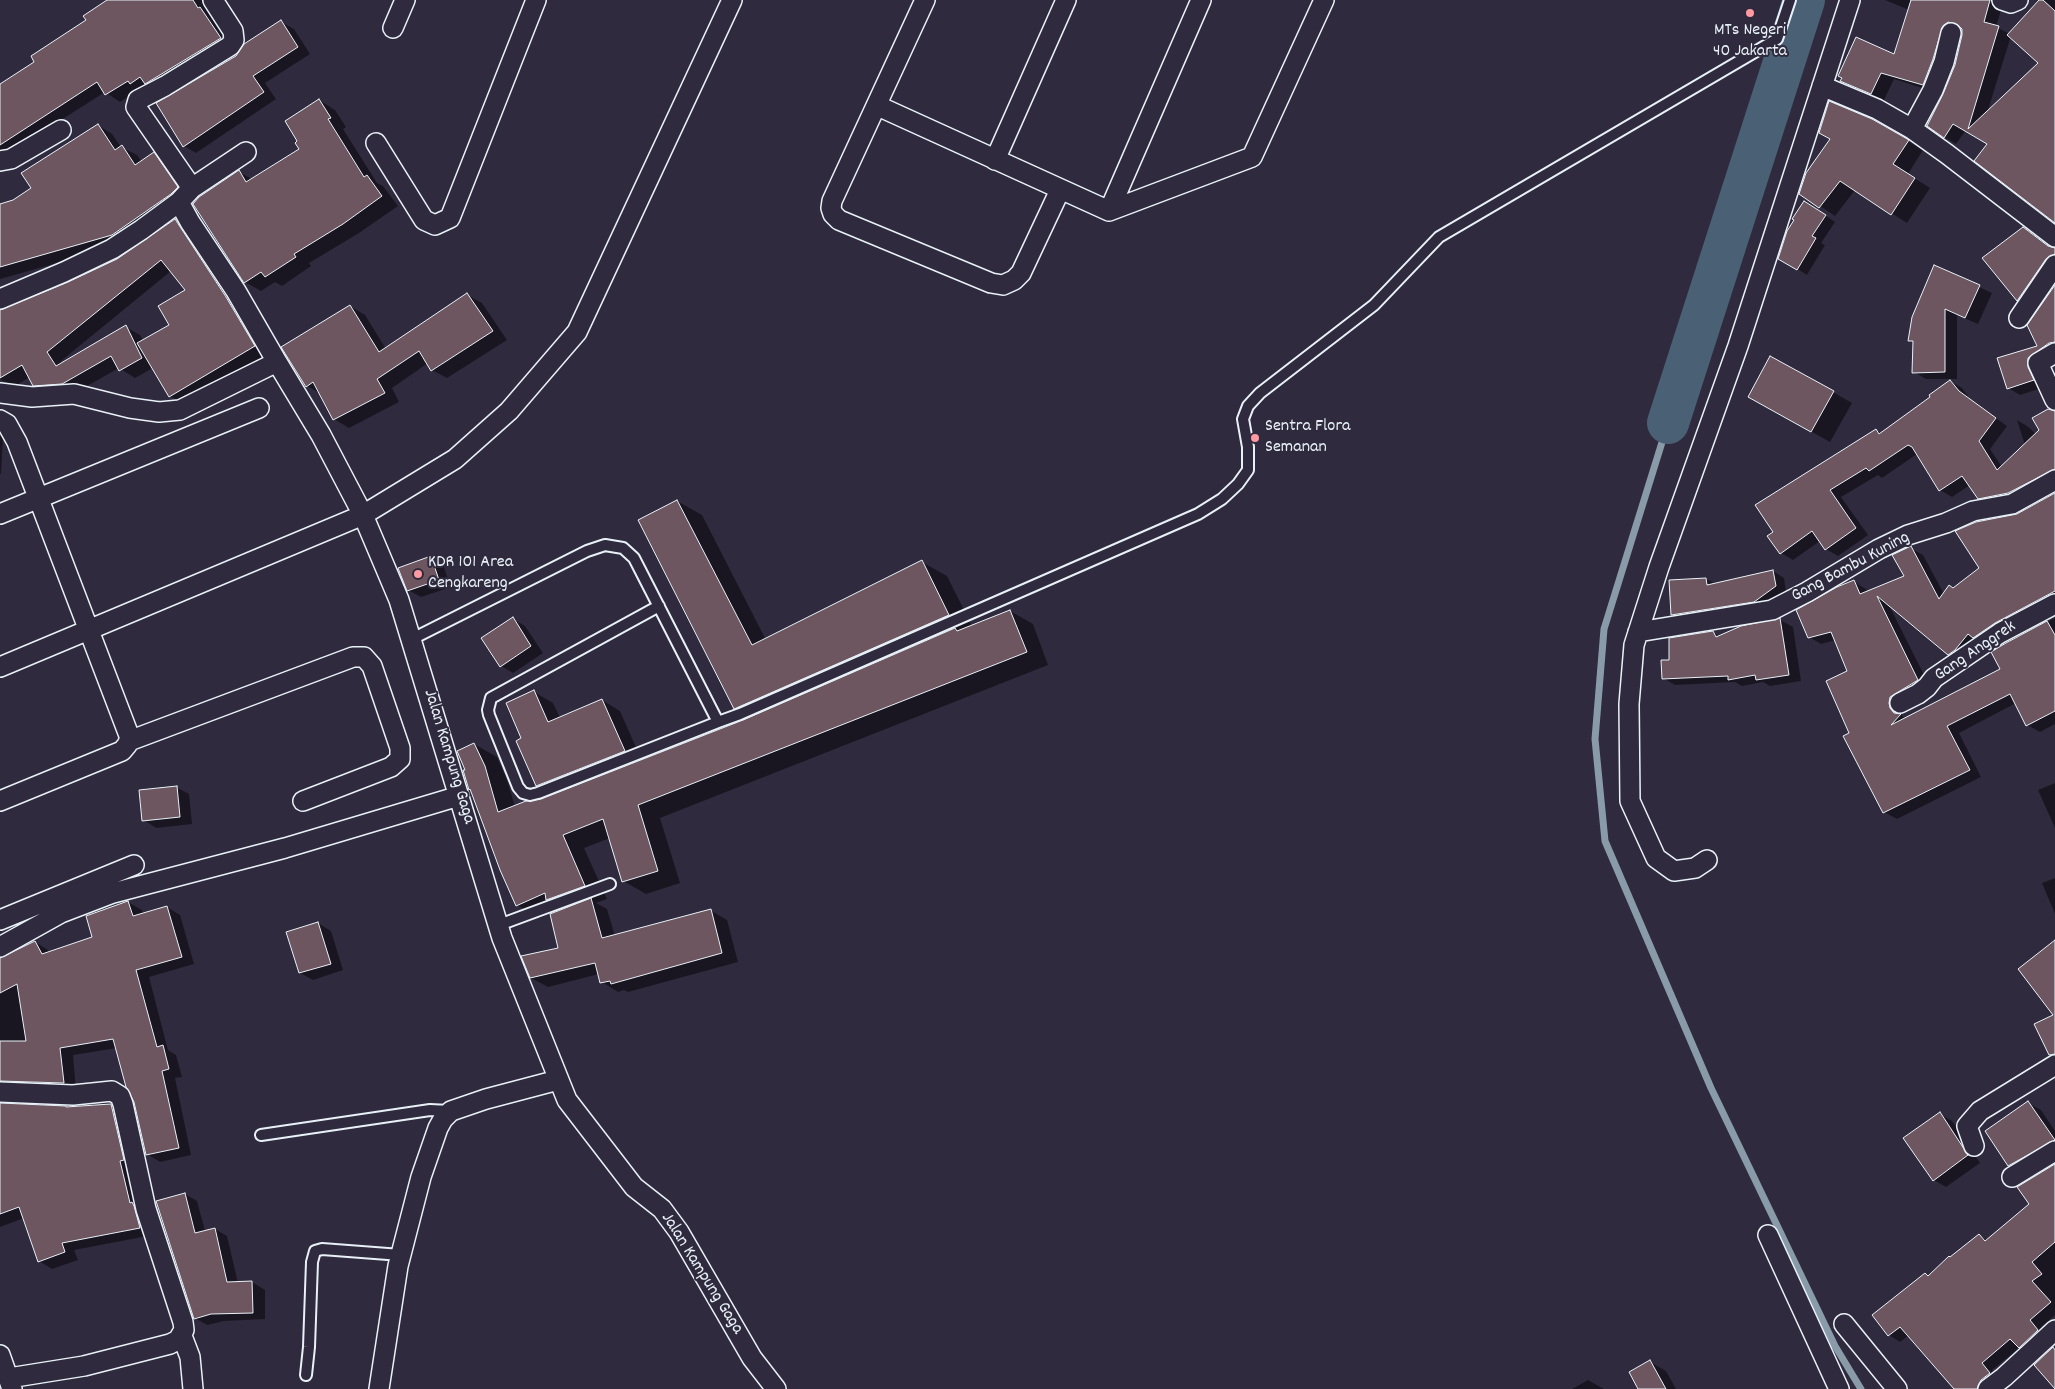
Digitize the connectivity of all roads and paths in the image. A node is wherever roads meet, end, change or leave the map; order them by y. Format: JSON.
{"nodes":[{"id":1,"x":213,"y":0,"type":"edge"},
{"id":2,"x":405,"y":0,"type":"edge"},
{"id":3,"x":536,"y":0,"type":"edge"},
{"id":4,"x":732,"y":0,"type":"edge"},
{"id":5,"x":925,"y":0,"type":"edge"},
{"id":6,"x":1066,"y":0,"type":"edge"},
{"id":7,"x":1201,"y":0,"type":"edge"},
{"id":8,"x":1324,"y":0,"type":"edge"},
{"id":9,"x":1790,"y":0,"type":"edge"},
{"id":10,"x":1850,"y":0,"type":"edge"},
{"id":11,"x":2002,"y":0,"type":"edge"},
{"id":12,"x":2018,"y":0,"type":"edge"},
{"id":13,"x":393,"y":28,"type":"dead end"},
{"id":14,"x":1951,"y":32,"type":"dead end"},
{"id":15,"x":1822,"y":86,"type":"junction"},
{"id":16,"x":878,"y":106,"type":"junction"},
{"id":17,"x":1912,"y":129,"type":"junction"},
{"id":18,"x":61,"y":130,"type":"dead end"},
{"id":19,"x":376,"y":143,"type":"dead end"},
{"id":20,"x":246,"y":152,"type":"dead end"},
{"id":21,"x":995,"y":160,"type":"junction"},
{"id":22,"x":0,"y":161,"type":"edge"},
{"id":23,"x":192,"y":188,"type":"junction"},
{"id":24,"x":1060,"y":190,"type":"junction"},
{"id":25,"x":179,"y":202,"type":"junction"},
{"id":26,"x":1109,"y":211,"type":"junction"},
{"id":27,"x":2055,"y":237,"type":"edge"},
{"id":28,"x":2055,"y":265,"type":"edge"},
{"id":29,"x":0,"y":299,"type":"edge"},
{"id":30,"x":2019,"y":318,"type":"dead end"},
{"id":31,"x":2055,"y":353,"type":"edge"},
{"id":32,"x":277,"y":362,"type":"junction"},
{"id":33,"x":0,"y":393,"type":"edge"},
{"id":34,"x":2055,"y":400,"type":"edge"},
{"id":35,"x":259,"y":408,"type":"dead end"},
{"id":36,"x":0,"y":420,"type":"edge"},
{"id":37,"x":2055,"y":480,"type":"edge"},
{"id":38,"x":39,"y":498,"type":"junction"},
{"id":39,"x":0,"y":514,"type":"edge"},
{"id":40,"x":363,"y":515,"type":"junction"},
{"id":41,"x":2055,"y":604,"type":"edge"},
{"id":42,"x":659,"y":606,"type":"junction"},
{"id":43,"x":89,"y":629,"type":"junction"},
{"id":44,"x":1638,"y":632,"type":"junction"},
{"id":45,"x":412,"y":639,"type":"junction"},
{"id":46,"x":0,"y":667,"type":"edge"},
{"id":47,"x":1900,"y":703,"type":"dead end"},
{"id":48,"x":718,"y":722,"type":"junction"},
{"id":49,"x":129,"y":741,"type":"junction"},
{"id":50,"x":459,"y":796,"type":"junction"},
{"id":51,"x":0,"y":801,"type":"edge"},
{"id":52,"x":303,"y":801,"type":"dead end"},
{"id":53,"x":1707,"y":860,"type":"dead end"},
{"id":54,"x":134,"y":865,"type":"dead end"},
{"id":55,"x":610,"y":884,"type":"dead end"},
{"id":56,"x":0,"y":920,"type":"edge"},
{"id":57,"x":499,"y":926,"type":"junction"},
{"id":58,"x":0,"y":947,"type":"edge"},
{"id":59,"x":2055,"y":1065,"type":"edge"},
{"id":60,"x":558,"y":1080,"type":"junction"},
{"id":61,"x":0,"y":1092,"type":"edge"},
{"id":62,"x":451,"y":1111,"type":"junction"},
{"id":63,"x":261,"y":1135,"type":"dead end"},
{"id":64,"x":1974,"y":1146,"type":"dead end"},
{"id":65,"x":2055,"y":1150,"type":"edge"},
{"id":66,"x":2012,"y":1177,"type":"dead end"},
{"id":67,"x":1768,"y":1235,"type":"dead end"},
{"id":68,"x":400,"y":1254,"type":"junction"},
{"id":69,"x":1844,"y":1324,"type":"dead end"},
{"id":70,"x":2055,"y":1330,"type":"edge"},
{"id":71,"x":182,"y":1336,"type":"junction"},
{"id":72,"x":0,"y":1355,"type":"edge"},
{"id":73,"x":306,"y":1375,"type":"dead end"},
{"id":74,"x":2008,"y":1383,"type":"edge"},
{"id":75,"x":10,"y":1384,"type":"edge"},
{"id":76,"x":193,"y":1389,"type":"edge"},
{"id":77,"x":379,"y":1389,"type":"edge"},
{"id":78,"x":776,"y":1389,"type":"edge"},
{"id":79,"x":1838,"y":1389,"type":"edge"},
{"id":80,"x":1897,"y":1389,"type":"edge"},
{"id":81,"x":1988,"y":1389,"type":"edge"}],
"edges":[{"from":1,"to":23,"type":"street"},
{"from":2,"to":13,"type":"street"},
{"from":3,"to":19,"type":"street"},
{"from":4,"to":40,"type":"street"},
{"from":5,"to":16,"type":"street"},
{"from":6,"to":21,"type":"street"},
{"from":7,"to":26,"type":"street"},
{"from":8,"to":26,"type":"street"},
{"from":9,"to":48,"type":"lane"},
{"from":10,"to":15,"type":"street"},
{"from":11,"to":12,"type":"street"},
{"from":14,"to":17,"type":"street"},
{"from":15,"to":17,"type":"street"},
{"from":15,"to":44,"type":"street"},
{"from":16,"to":21,"type":"street"},
{"from":16,"to":24,"type":"street"},
{"from":17,"to":27,"type":"street"},
{"from":18,"to":22,"type":"street"},
{"from":20,"to":23,"type":"street"},
{"from":21,"to":24,"type":"street"},
{"from":23,"to":25,"type":"street"},
{"from":24,"to":26,"type":"street"},
{"from":25,"to":29,"type":"street"},
{"from":25,"to":32,"type":"street","name":"Jalan Kampung Gaga"},
{"from":28,"to":30,"type":"street"},
{"from":31,"to":34,"type":"street"},
{"from":32,"to":33,"type":"street"},
{"from":32,"to":40,"type":"street","name":"Jalan Kampung Gaga"},
{"from":35,"to":38,"type":"street"},
{"from":36,"to":38,"type":"street"},
{"from":37,"to":44,"type":"street","name":"Gang Bambu Kuning"},
{"from":38,"to":39,"type":"street"},
{"from":38,"to":43,"type":"street"},
{"from":40,"to":43,"type":"street"},
{"from":40,"to":45,"type":"street","name":"Jalan Kampung Gaga"},
{"from":41,"to":47,"type":"street","name":"Gang Anggrek"},
{"from":42,"to":45,"type":"lane"},
{"from":42,"to":48,"type":"lane"},
{"from":42,"to":48,"type":"lane"},
{"from":43,"to":46,"type":"street"},
{"from":43,"to":49,"type":"street"},
{"from":44,"to":53,"type":"street"},
{"from":45,"to":50,"type":"street","name":"Jalan Kampung Gaga"},
{"from":49,"to":51,"type":"street"},
{"from":49,"to":52,"type":"street"},
{"from":50,"to":57,"type":"street","name":"Jalan Kampung Gaga"},
{"from":50,"to":58,"type":"street"},
{"from":54,"to":56,"type":"street"},
{"from":55,"to":57,"type":"lane"},
{"from":57,"to":60,"type":"street","name":"Jalan Kampung Gaga"},
{"from":59,"to":64,"type":"street"},
{"from":60,"to":62,"type":"street"},
{"from":60,"to":78,"type":"street","name":"Jalan Kampung Gaga"},
{"from":61,"to":71,"type":"street"},
{"from":62,"to":63,"type":"lane"},
{"from":62,"to":68,"type":"street"},
{"from":65,"to":66,"type":"street"},
{"from":67,"to":79,"type":"street"},
{"from":68,"to":73,"type":"lane"},
{"from":68,"to":77,"type":"street"},
{"from":69,"to":80,"type":"street"},
{"from":70,"to":74,"type":"street"},
{"from":71,"to":75,"type":"street"},
{"from":71,"to":76,"type":"street"},
{"from":72,"to":75,"type":"street"},
{"from":74,"to":81,"type":"street"}]}
